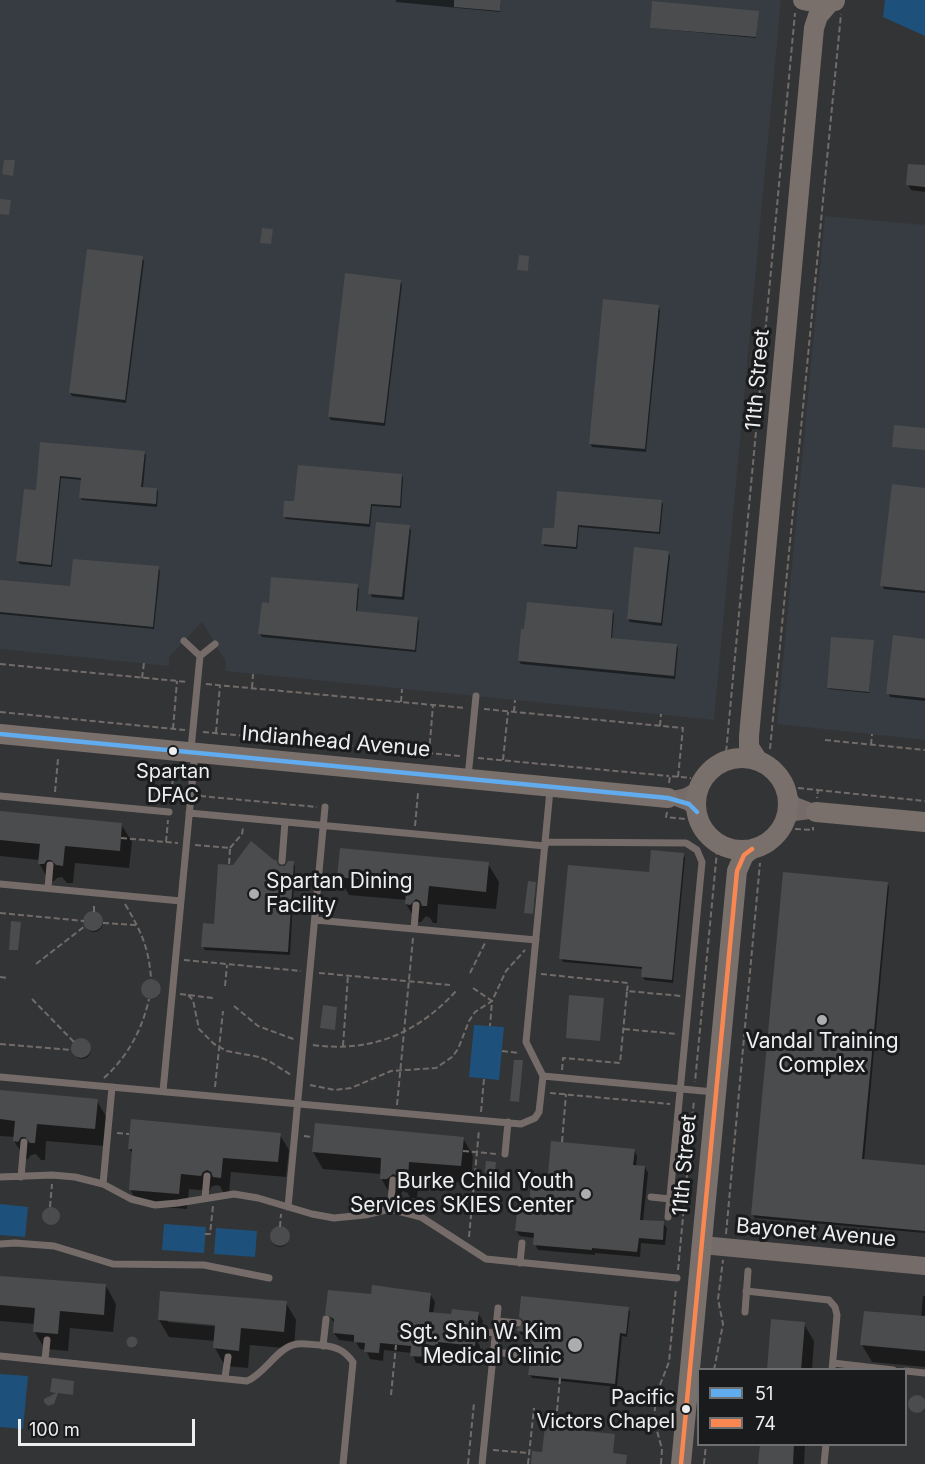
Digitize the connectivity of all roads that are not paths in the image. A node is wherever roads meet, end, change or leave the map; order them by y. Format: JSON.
{"nodes":[{"id":1,"x":801,"y":3,"type":"edge"},
{"id":2,"x":836,"y":4,"type":"edge"},
{"id":3,"x":814,"y":28,"type":"junction"},
{"id":4,"x":184,"y":641,"type":"dead end"},
{"id":5,"x":215,"y":644,"type":"dead end"},
{"id":6,"x":200,"y":656,"type":"junction"},
{"id":7,"x":476,"y":696,"type":"dead end"},
{"id":8,"x":0,"y":734,"type":"edge"},
{"id":9,"x":749,"y":736,"type":"junction"},
{"id":10,"x":193,"y":752,"type":"junction"},
{"id":11,"x":734,"y":759,"type":"junction"},
{"id":12,"x":758,"y":761,"type":"junction"},
{"id":13,"x":468,"y":778,"type":"junction"},
{"id":14,"x":550,"y":786,"type":"junction"},
{"id":15,"x":700,"y":786,"type":"junction"},
{"id":16,"x":787,"y":795,"type":"junction"},
{"id":17,"x":0,"y":796,"type":"edge"},
{"id":18,"x":668,"y":798,"type":"junction"},
{"id":19,"x":325,"y":807,"type":"road end"},
{"id":20,"x":169,"y":812,"type":"dead end"},
{"id":21,"x":697,"y":812,"type":"junction"},
{"id":22,"x":816,"y":812,"type":"junction"},
{"id":23,"x":189,"y":813,"type":"junction"},
{"id":24,"x":785,"y":821,"type":"junction"},
{"id":25,"x":285,"y":822,"type":"junction"},
{"id":26,"x":925,"y":822,"type":"edge"},
{"id":27,"x":324,"y":826,"type":"junction"},
{"id":28,"x":545,"y":844,"type":"junction"},
{"id":29,"x":725,"y":847,"type":"junction"},
{"id":30,"x":757,"y":855,"type":"junction"},
{"id":31,"x":282,"y":861,"type":"dead end"},
{"id":32,"x":50,"y":865,"type":"dead end"},
{"id":33,"x":737,"y":871,"type":"junction"},
{"id":34,"x":0,"y":884,"type":"edge"},
{"id":35,"x":48,"y":888,"type":"junction"},
{"id":36,"x":181,"y":901,"type":"junction"},
{"id":37,"x":416,"y":905,"type":"dead end"},
{"id":38,"x":315,"y":920,"type":"junction"},
{"id":39,"x":414,"y":929,"type":"junction"},
{"id":40,"x":536,"y":940,"type":"junction"},
{"id":41,"x":543,"y":1076,"type":"junction"},
{"id":42,"x":0,"y":1077,"type":"edge"},
{"id":43,"x":112,"y":1087,"type":"junction"},
{"id":44,"x":681,"y":1089,"type":"junction"},
{"id":45,"x":163,"y":1091,"type":"junction"},
{"id":46,"x":716,"y":1092,"type":"junction"},
{"id":47,"x":298,"y":1104,"type":"junction"},
{"id":48,"x":508,"y":1122,"type":"junction"},
{"id":49,"x":24,"y":1142,"type":"dead end"},
{"id":50,"x":506,"y":1154,"type":"road end"},
{"id":51,"x":207,"y":1176,"type":"dead end"},
{"id":52,"x":0,"y":1177,"type":"edge"},
{"id":53,"x":21,"y":1177,"type":"junction"},
{"id":54,"x":393,"y":1180,"type":"dead end"},
{"id":55,"x":103,"y":1184,"type":"junction"},
{"id":56,"x":651,"y":1197,"type":"dead end"},
{"id":57,"x":209,"y":1198,"type":"junction"},
{"id":58,"x":670,"y":1199,"type":"junction"},
{"id":59,"x":285,"y":1206,"type":"junction"},
{"id":60,"x":390,"y":1209,"type":"junction"},
{"id":61,"x":668,"y":1217,"type":"dead end"},
{"id":62,"x":522,"y":1243,"type":"dead end"},
{"id":63,"x":0,"y":1244,"type":"edge"},
{"id":64,"x":702,"y":1245,"type":"junction"},
{"id":65,"x":520,"y":1263,"type":"junction"},
{"id":66,"x":925,"y":1266,"type":"edge"},
{"id":67,"x":748,"y":1271,"type":"dead end"},
{"id":68,"x":269,"y":1278,"type":"dead end"},
{"id":69,"x":677,"y":1278,"type":"road end"},
{"id":70,"x":746,"y":1291,"type":"junction"},
{"id":71,"x":498,"y":1308,"type":"dead end"},
{"id":72,"x":745,"y":1312,"type":"dead end"},
{"id":73,"x":326,"y":1318,"type":"dead end"},
{"id":74,"x":497,"y":1321,"type":"junction"},
{"id":75,"x":518,"y":1323,"type":"dead end"},
{"id":76,"x":477,"y":1331,"type":"dead end"},
{"id":77,"x":496,"y":1333,"type":"junction"},
{"id":78,"x":47,"y":1340,"type":"dead end"},
{"id":79,"x":323,"y":1346,"type":"junction"},
{"id":80,"x":494,"y":1352,"type":"junction"},
{"id":81,"x":0,"y":1356,"type":"edge"},
{"id":82,"x":531,"y":1356,"type":"dead end"},
{"id":83,"x":228,"y":1357,"type":"dead end"},
{"id":84,"x":45,"y":1360,"type":"junction"},
{"id":85,"x":832,"y":1366,"type":"edge"},
{"id":86,"x":862,"y":1368,"type":"edge"},
{"id":87,"x":907,"y":1371,"type":"edge"},
{"id":88,"x":925,"y":1373,"type":"edge"},
{"id":89,"x":225,"y":1377,"type":"junction"},
{"id":90,"x":693,"y":1394,"type":"edge"},
{"id":91,"x":826,"y":1446,"type":"edge"},
{"id":92,"x":342,"y":1464,"type":"edge"},
{"id":93,"x":482,"y":1464,"type":"edge"},
{"id":94,"x":681,"y":1464,"type":"edge"},
{"id":95,"x":824,"y":1464,"type":"edge"}],
"edges":[{"from":1,"to":2,"type":"main road"},
{"from":1,"to":3,"type":"main road"},
{"from":2,"to":3,"type":"main road"},
{"from":3,"to":9,"type":"main road","name":"11th Street"},
{"from":4,"to":6,"type":"lane"},
{"from":5,"to":6,"type":"lane"},
{"from":6,"to":10,"type":"lane"},
{"from":7,"to":13,"type":"lane"},
{"from":8,"to":10,"type":"main road","name":"Indianhead Avenue"},
{"from":9,"to":11,"type":"main road"},
{"from":9,"to":12,"type":"main road"},
{"from":10,"to":13,"type":"main road","name":"Indianhead Avenue"},
{"from":10,"to":23,"type":"lane"},
{"from":11,"to":12,"type":"main road"},
{"from":11,"to":15,"type":"main road"},
{"from":12,"to":16,"type":"main road"},
{"from":13,"to":14,"type":"main road","name":"Indianhead Avenue"},
{"from":14,"to":18,"type":"main road","name":"Indianhead Avenue"},
{"from":14,"to":28,"type":"lane"},
{"from":15,"to":18,"type":"street"},
{"from":15,"to":21,"type":"main road"},
{"from":16,"to":22,"type":"street"},
{"from":16,"to":24,"type":"main road"},
{"from":17,"to":20,"type":"lane"},
{"from":18,"to":21,"type":"street"},
{"from":19,"to":27,"type":"lane"},
{"from":21,"to":29,"type":"main road"},
{"from":22,"to":24,"type":"street"},
{"from":22,"to":26,"type":"main road"},
{"from":23,"to":25,"type":"lane"},
{"from":23,"to":36,"type":"lane"},
{"from":24,"to":30,"type":"main road"},
{"from":25,"to":27,"type":"lane"},
{"from":25,"to":31,"type":"lane"},
{"from":27,"to":28,"type":"lane"},
{"from":27,"to":38,"type":"lane"},
{"from":28,"to":40,"type":"lane"},
{"from":28,"to":44,"type":"lane"},
{"from":29,"to":30,"type":"main road"},
{"from":29,"to":33,"type":"main road"},
{"from":30,"to":33,"type":"main road"},
{"from":32,"to":35,"type":"lane"},
{"from":33,"to":46,"type":"main road","name":"11th Street"},
{"from":34,"to":35,"type":"lane"},
{"from":35,"to":36,"type":"lane"},
{"from":36,"to":45,"type":"lane"},
{"from":37,"to":39,"type":"lane"},
{"from":38,"to":39,"type":"lane"},
{"from":38,"to":47,"type":"lane"},
{"from":39,"to":40,"type":"lane"},
{"from":40,"to":41,"type":"lane"},
{"from":41,"to":44,"type":"lane"},
{"from":41,"to":48,"type":"lane"},
{"from":42,"to":43,"type":"lane"},
{"from":43,"to":45,"type":"lane"},
{"from":43,"to":55,"type":"lane"},
{"from":44,"to":46,"type":"lane"},
{"from":44,"to":58,"type":"lane"},
{"from":45,"to":47,"type":"lane"},
{"from":46,"to":64,"type":"main road","name":"11th Street"},
{"from":47,"to":48,"type":"lane"},
{"from":47,"to":59,"type":"lane"},
{"from":48,"to":50,"type":"lane"},
{"from":49,"to":53,"type":"lane"},
{"from":51,"to":57,"type":"lane"},
{"from":52,"to":53,"type":"lane"},
{"from":53,"to":55,"type":"lane"},
{"from":54,"to":60,"type":"lane"},
{"from":55,"to":57,"type":"lane"},
{"from":56,"to":58,"type":"lane"},
{"from":57,"to":59,"type":"lane"},
{"from":58,"to":61,"type":"lane"},
{"from":59,"to":60,"type":"lane"},
{"from":60,"to":65,"type":"lane"},
{"from":62,"to":65,"type":"lane"},
{"from":63,"to":68,"type":"lane"},
{"from":64,"to":66,"type":"street","name":"Bayonet Avenue"},
{"from":64,"to":90,"type":"main road","name":"11th Street"},
{"from":65,"to":69,"type":"lane"},
{"from":67,"to":70,"type":"lane"},
{"from":70,"to":72,"type":"lane"},
{"from":70,"to":85,"type":"lane"},
{"from":71,"to":74,"type":"lane"},
{"from":73,"to":79,"type":"lane"},
{"from":74,"to":75,"type":"lane"},
{"from":74,"to":77,"type":"lane"},
{"from":76,"to":77,"type":"lane"},
{"from":77,"to":80,"type":"lane"},
{"from":78,"to":84,"type":"lane"},
{"from":79,"to":89,"type":"lane"},
{"from":79,"to":92,"type":"lane"},
{"from":80,"to":82,"type":"lane"},
{"from":80,"to":93,"type":"lane"},
{"from":81,"to":84,"type":"lane"},
{"from":83,"to":89,"type":"lane"},
{"from":84,"to":89,"type":"lane"},
{"from":85,"to":86,"type":"lane"},
{"from":87,"to":88,"type":"lane"},
{"from":90,"to":94,"type":"main road","name":"11th Street"},
{"from":91,"to":95,"type":"lane"}]}
